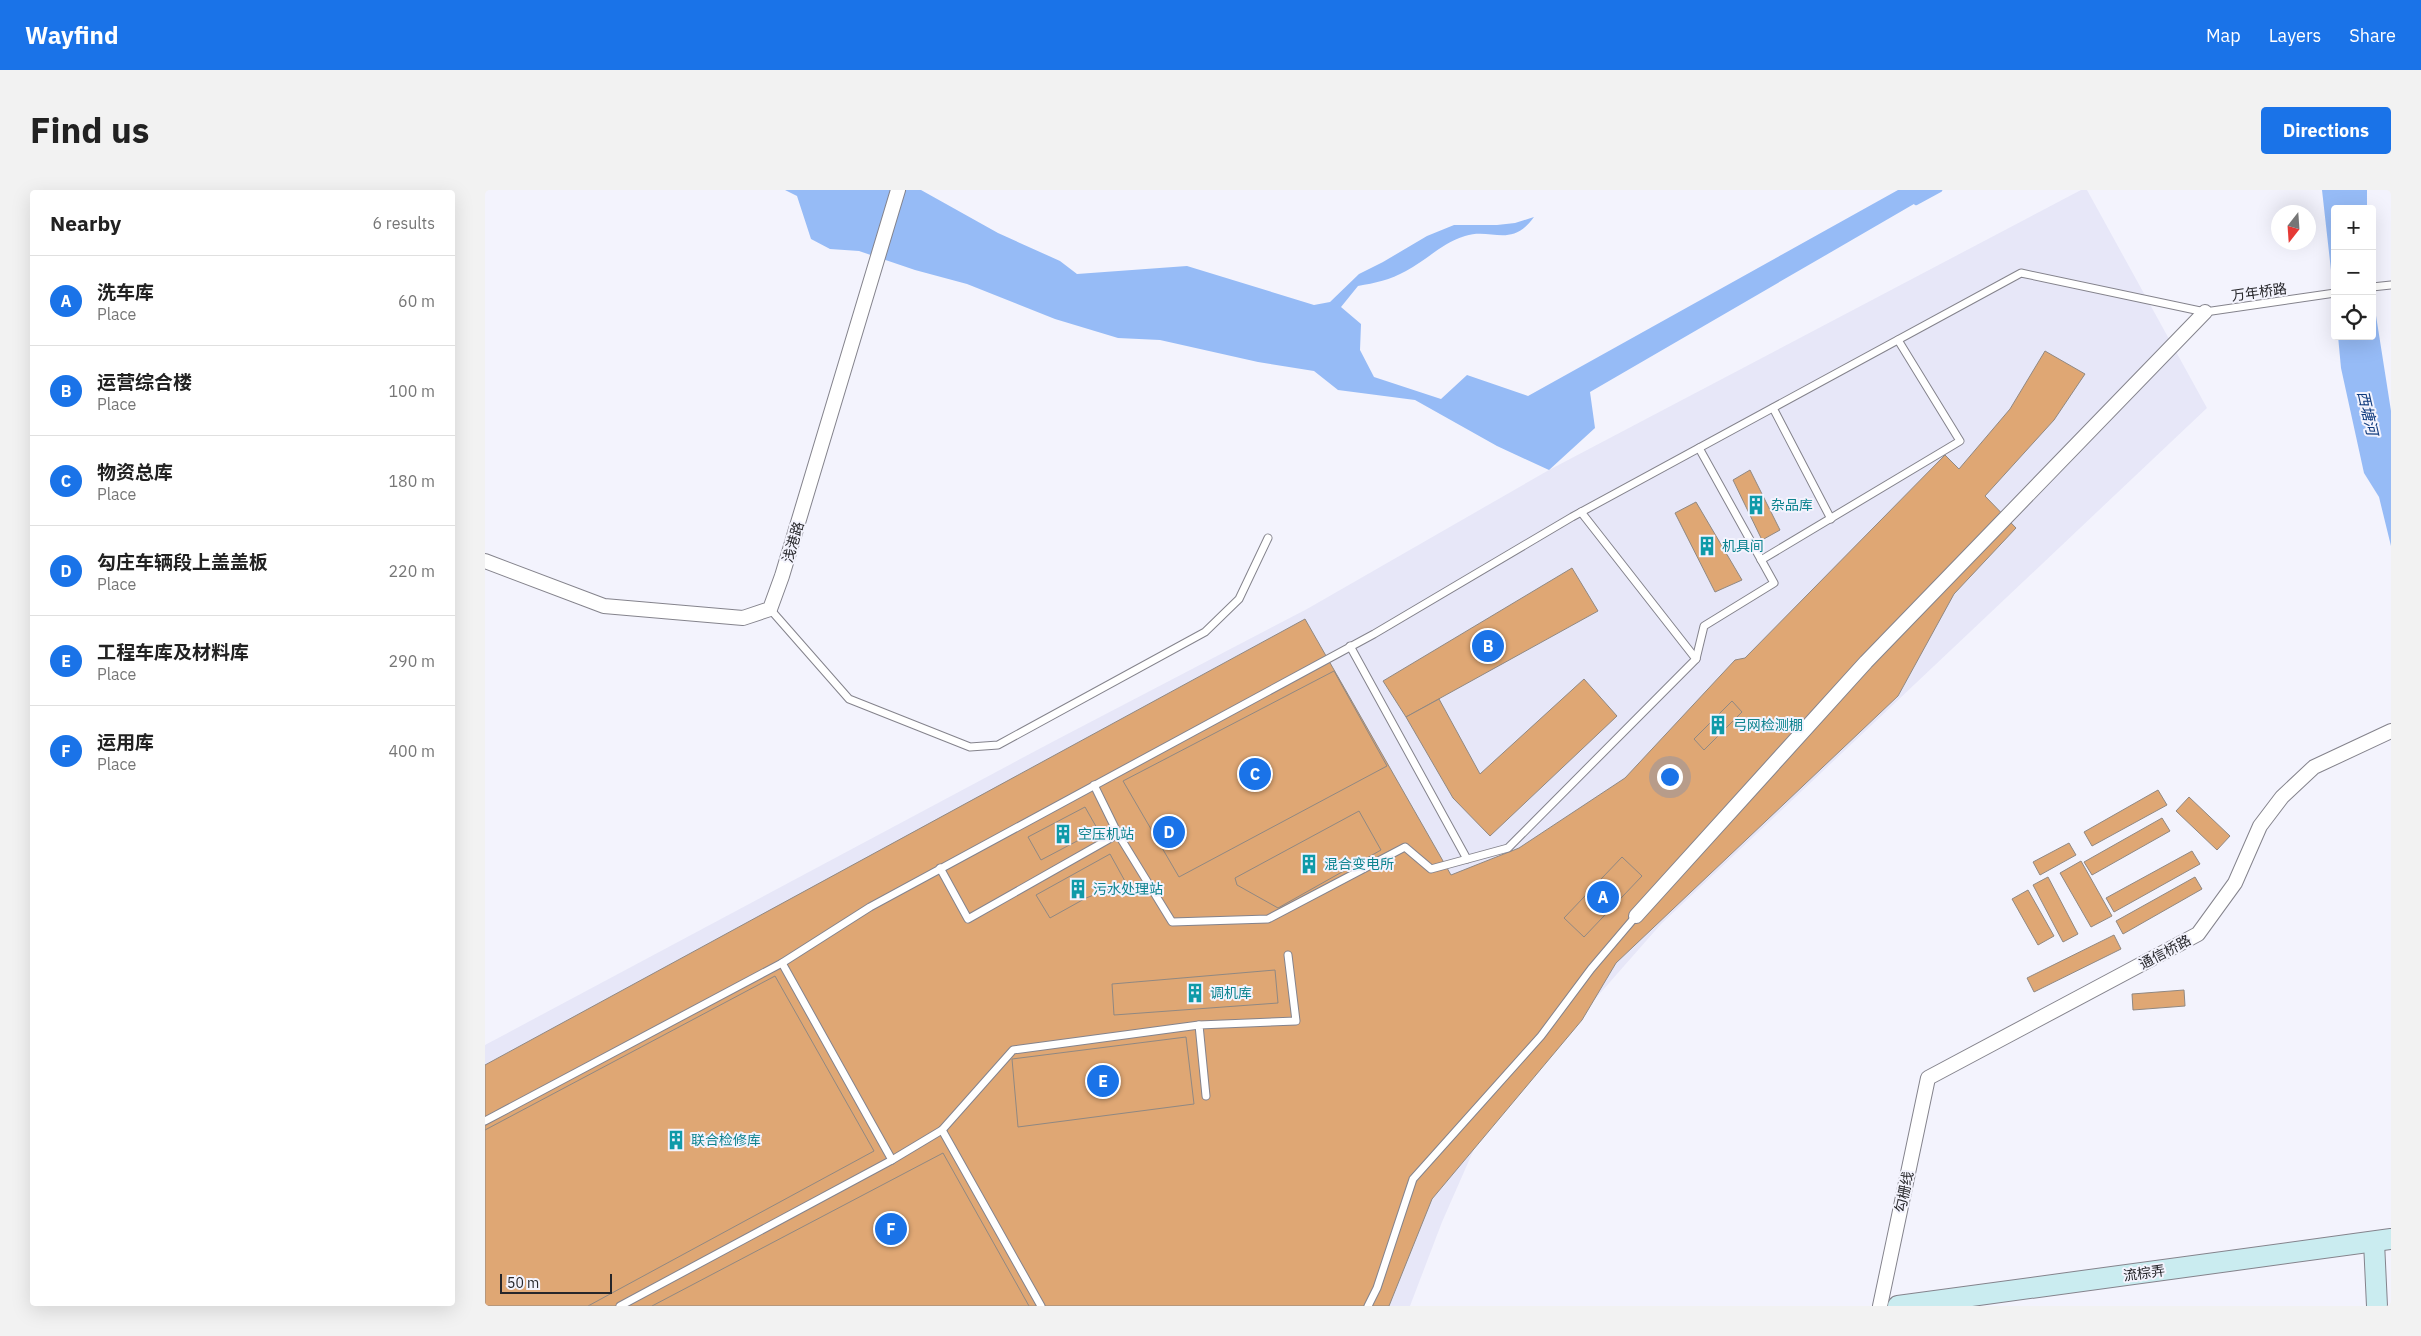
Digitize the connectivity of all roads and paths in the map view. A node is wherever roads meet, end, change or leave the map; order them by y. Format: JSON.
{"nodes":[{"id":1,"x":898,"y":190,"type":"edge"},
{"id":2,"x":2391,"y":285,"type":"edge"},
{"id":3,"x":2376,"y":287,"type":"edge"},
{"id":4,"x":2331,"y":294,"type":"edge"},
{"id":5,"x":2205,"y":312,"type":"junction"},
{"id":6,"x":1898,"y":340,"type":"junction"},
{"id":7,"x":1773,"y":408,"type":"junction"},
{"id":8,"x":1699,"y":448,"type":"junction"},
{"id":9,"x":1581,"y":512,"type":"junction"},
{"id":10,"x":1831,"y":519,"type":"junction"},
{"id":11,"x":1268,"y":538,"type":"dead end"},
{"id":12,"x":1761,"y":560,"type":"junction"},
{"id":13,"x":485,"y":561,"type":"edge"},
{"id":14,"x":770,"y":609,"type":"junction"},
{"id":15,"x":1350,"y":646,"type":"junction"},
{"id":16,"x":1696,"y":659,"type":"junction"},
{"id":17,"x":2391,"y":731,"type":"edge"},
{"id":18,"x":1094,"y":785,"type":"junction"},
{"id":19,"x":1118,"y":834,"type":"junction"},
{"id":20,"x":1467,"y":859,"type":"junction"},
{"id":21,"x":941,"y":868,"type":"junction"},
{"id":22,"x":1636,"y":916,"type":"joint"},
{"id":23,"x":1288,"y":955,"type":"dead end"},
{"id":24,"x":782,"y":963,"type":"junction"},
{"id":25,"x":1199,"y":1025,"type":"junction"},
{"id":26,"x":1928,"y":1078,"type":"joint"},
{"id":27,"x":1206,"y":1096,"type":"dead end"},
{"id":28,"x":485,"y":1121,"type":"edge"},
{"id":29,"x":942,"y":1130,"type":"junction"},
{"id":30,"x":893,"y":1160,"type":"junction"},
{"id":31,"x":2382,"y":1240,"type":"edge"},
{"id":32,"x":620,"y":1306,"type":"edge"},
{"id":33,"x":1041,"y":1306,"type":"edge"},
{"id":34,"x":1368,"y":1306,"type":"edge"},
{"id":35,"x":1880,"y":1306,"type":"edge"},
{"id":36,"x":1898,"y":1306,"type":"edge"},
{"id":37,"x":2377,"y":1306,"type":"edge"}],
"edges":[{"from":1,"to":14,"type":"street","name":"浅港路"},
{"from":2,"to":3,"type":"lane"},
{"from":4,"to":5,"type":"lane","name":"万年桥路"},
{"from":5,"to":6,"type":"lane"},
{"from":5,"to":22,"type":"street"},
{"from":6,"to":7,"type":"lane"},
{"from":6,"to":10,"type":"lane"},
{"from":7,"to":8,"type":"lane"},
{"from":7,"to":10,"type":"lane"},
{"from":8,"to":9,"type":"lane"},
{"from":8,"to":12,"type":"lane"},
{"from":9,"to":15,"type":"lane"},
{"from":9,"to":16,"type":"lane"},
{"from":10,"to":12,"type":"lane"},
{"from":11,"to":14,"type":"lane"},
{"from":12,"to":16,"type":"lane"},
{"from":13,"to":14,"type":"street"},
{"from":15,"to":18,"type":"lane"},
{"from":15,"to":20,"type":"lane"},
{"from":16,"to":20,"type":"lane"},
{"from":17,"to":26,"type":"street","name":"通信桥路"},
{"from":18,"to":19,"type":"lane"},
{"from":18,"to":21,"type":"lane"},
{"from":19,"to":20,"type":"lane"},
{"from":19,"to":21,"type":"lane"},
{"from":21,"to":24,"type":"lane"},
{"from":22,"to":34,"type":"lane"},
{"from":23,"to":25,"type":"lane"},
{"from":24,"to":28,"type":"lane"},
{"from":24,"to":30,"type":"lane"},
{"from":25,"to":27,"type":"lane"},
{"from":25,"to":29,"type":"lane"},
{"from":26,"to":35,"type":"street","name":"勾栅线"},
{"from":29,"to":30,"type":"lane"},
{"from":29,"to":33,"type":"lane"},
{"from":30,"to":32,"type":"lane"},
{"from":31,"to":36,"type":"street","name":"流棕弄"},
{"from":31,"to":37,"type":"street"}]}
